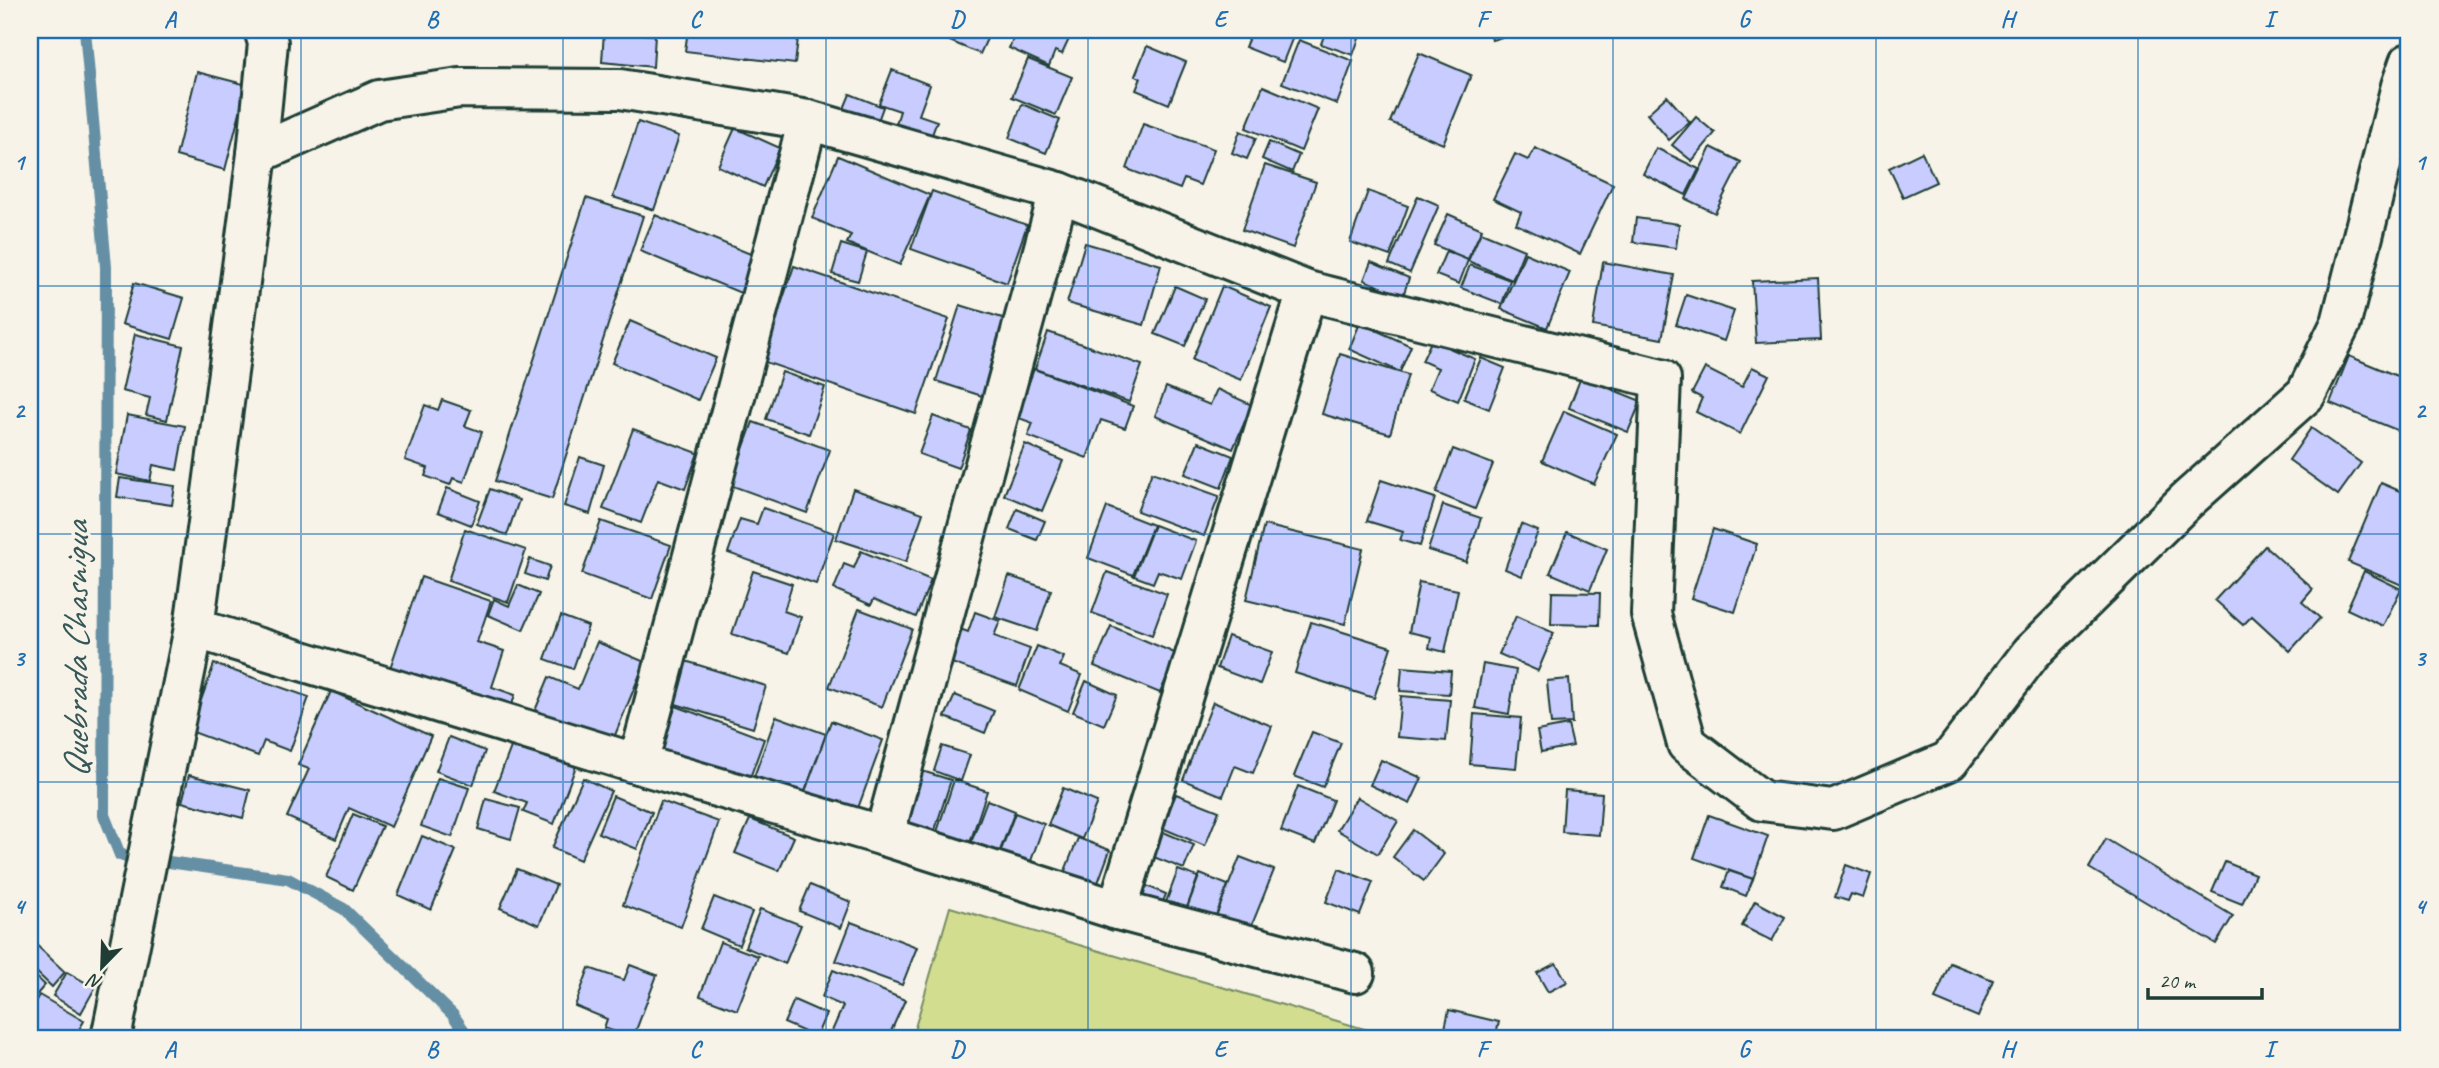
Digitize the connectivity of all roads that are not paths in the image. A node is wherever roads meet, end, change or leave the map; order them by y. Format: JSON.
{"nodes":[{"id":1,"x":264,"y":30,"type":"edge"},
{"id":2,"x":2409,"y":63,"type":"edge"},
{"id":3,"x":808,"y":120,"type":"junction"},
{"id":4,"x":257,"y":154,"type":"junction"},
{"id":5,"x":1059,"y":192,"type":"junction"},
{"id":6,"x":1307,"y":290,"type":"junction"},
{"id":7,"x":194,"y":628,"type":"junction"},
{"id":8,"x":638,"y":764,"type":"junction"},
{"id":9,"x":884,"y":836,"type":"junction"},
{"id":10,"x":1117,"y":910,"type":"junction"},
{"id":11,"x":1355,"y":973,"type":"dead end"},
{"id":12,"x":111,"y":1038,"type":"edge"}],
"edges":[{"from":1,"to":4,"type":"street"},
{"from":2,"to":6,"type":"street"},
{"from":3,"to":4,"type":"street"},
{"from":3,"to":5,"type":"street"},
{"from":3,"to":8,"type":"street"},
{"from":4,"to":7,"type":"street"},
{"from":5,"to":6,"type":"street"},
{"from":5,"to":9,"type":"street"},
{"from":6,"to":10,"type":"street"},
{"from":7,"to":8,"type":"street"},
{"from":7,"to":12,"type":"street"},
{"from":8,"to":9,"type":"street"},
{"from":9,"to":10,"type":"street"},
{"from":10,"to":11,"type":"street"}]}
